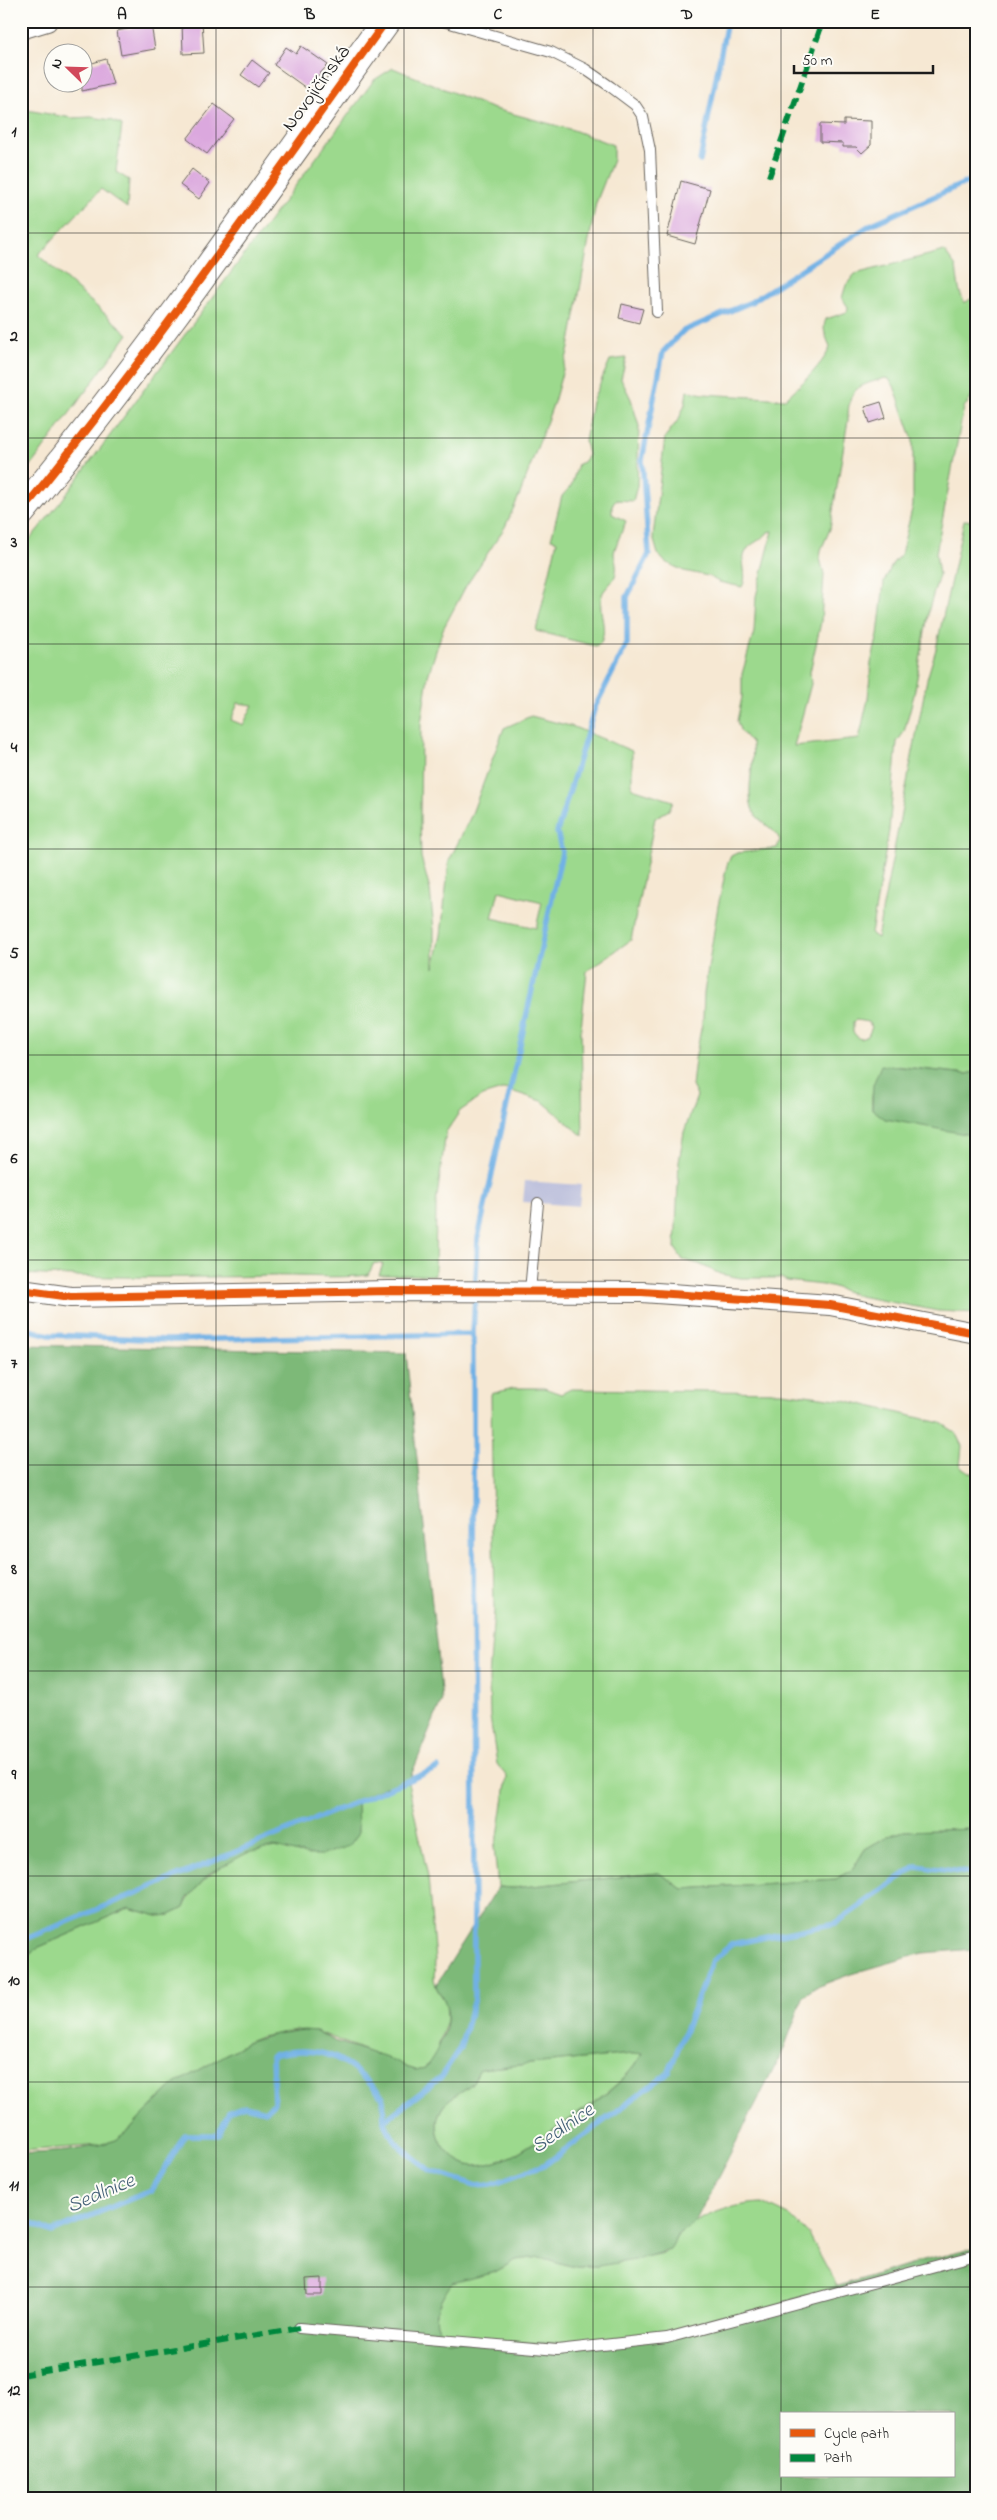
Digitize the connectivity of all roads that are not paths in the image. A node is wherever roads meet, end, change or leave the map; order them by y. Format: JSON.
{"nodes":[{"id":1,"x":46,"y":21,"type":"edge"},
{"id":2,"x":386,"y":21,"type":"edge"},
{"id":3,"x":443,"y":21,"type":"edge"},
{"id":4,"x":21,"y":29,"type":"edge"},
{"id":5,"x":657,"y":312,"type":"dead end"},
{"id":6,"x":21,"y":512,"type":"edge"},
{"id":7,"x":538,"y":1203,"type":"dead end"},
{"id":8,"x":21,"y":1290,"type":"edge"},
{"id":9,"x":530,"y":1291,"type":"junction"},
{"id":10,"x":976,"y":1333,"type":"edge"},
{"id":11,"x":976,"y":2255,"type":"edge"},
{"id":12,"x":299,"y":2328,"type":"dead end"}],
"edges":[{"from":1,"to":4,"type":"street"},
{"from":2,"to":6,"type":"street","name":"Novojičínská"},
{"from":3,"to":5,"type":"lane"},
{"from":7,"to":9,"type":"lane"},
{"from":8,"to":9,"type":"street"},
{"from":9,"to":10,"type":"street"},
{"from":11,"to":12,"type":"lane"}]}
